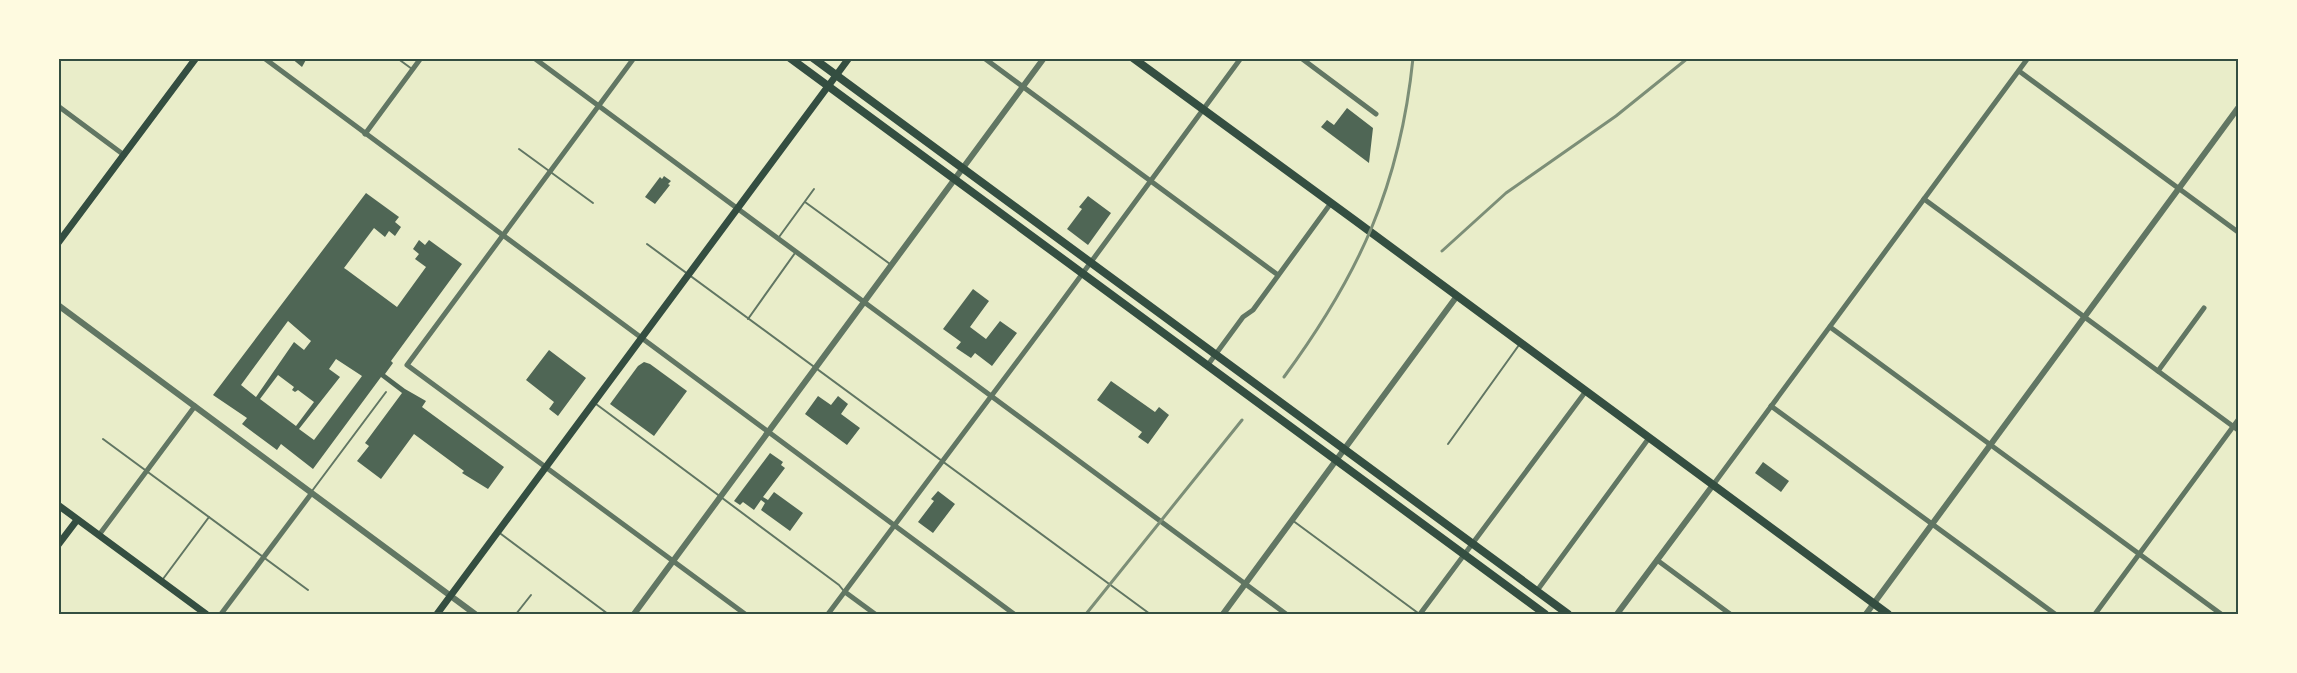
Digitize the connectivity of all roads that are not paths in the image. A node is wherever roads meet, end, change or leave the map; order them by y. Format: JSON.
{"nodes":[{"id":1,"x":196,"y":58,"type":"edge"},
{"id":2,"x":264,"y":58,"type":"edge"},
{"id":3,"x":397,"y":58,"type":"edge"},
{"id":4,"x":421,"y":58,"type":"edge"},
{"id":5,"x":534,"y":58,"type":"edge"},
{"id":6,"x":634,"y":58,"type":"edge"},
{"id":7,"x":790,"y":58,"type":"edge"},
{"id":8,"x":813,"y":58,"type":"edge"},
{"id":9,"x":849,"y":58,"type":"edge"},
{"id":10,"x":984,"y":58,"type":"edge"},
{"id":11,"x":1044,"y":58,"type":"edge"},
{"id":12,"x":1133,"y":58,"type":"edge"},
{"id":13,"x":1241,"y":58,"type":"edge"},
{"id":14,"x":1301,"y":58,"type":"edge"},
{"id":15,"x":2028,"y":58,"type":"edge"},
{"id":16,"x":413,"y":70,"type":"junction"},
{"id":17,"x":2019,"y":71,"type":"junction"},
{"id":18,"x":836,"y":76,"type":"junction"},
{"id":19,"x":828,"y":87,"type":"junction"},
{"id":20,"x":1023,"y":87,"type":"junction"},
{"id":21,"x":58,"y":106,"type":"edge"},
{"id":22,"x":598,"y":106,"type":"junction"},
{"id":23,"x":2238,"y":108,"type":"edge"},
{"id":24,"x":1202,"y":110,"type":"junction"},
{"id":25,"x":1376,"y":114,"type":"dead end"},
{"id":26,"x":365,"y":134,"type":"junction"},
{"id":27,"x":519,"y":149,"type":"dead end"},
{"id":28,"x":124,"y":155,"type":"junction"},
{"id":29,"x":963,"y":169,"type":"junction"},
{"id":30,"x":550,"y":171,"type":"junction"},
{"id":31,"x":955,"y":181,"type":"junction"},
{"id":32,"x":1150,"y":181,"type":"junction"},
{"id":33,"x":814,"y":189,"type":"dead end"},
{"id":34,"x":2179,"y":189,"type":"junction"},
{"id":35,"x":1924,"y":199,"type":"junction"},
{"id":36,"x":805,"y":202,"type":"junction"},
{"id":37,"x":593,"y":203,"type":"dead end"},
{"id":38,"x":1331,"y":203,"type":"junction"},
{"id":39,"x":737,"y":210,"type":"junction"},
{"id":40,"x":2238,"y":232,"type":"edge"},
{"id":41,"x":502,"y":237,"type":"junction"},
{"id":42,"x":777,"y":239,"type":"junction"},
{"id":43,"x":58,"y":243,"type":"edge"},
{"id":44,"x":647,"y":244,"type":"dead end"},
{"id":45,"x":795,"y":253,"type":"junction"},
{"id":46,"x":1090,"y":263,"type":"junction"},
{"id":47,"x":892,"y":266,"type":"junction"},
{"id":48,"x":689,"y":275,"type":"junction"},
{"id":49,"x":1082,"y":275,"type":"junction"},
{"id":50,"x":1278,"y":275,"type":"junction"},
{"id":51,"x":1457,"y":296,"type":"junction"},
{"id":52,"x":864,"y":303,"type":"junction"},
{"id":53,"x":58,"y":306,"type":"edge"},
{"id":54,"x":2204,"y":308,"type":"dead end"},
{"id":55,"x":2085,"y":317,"type":"junction"},
{"id":56,"x":748,"y":319,"type":"junction"},
{"id":57,"x":1830,"y":327,"type":"junction"},
{"id":58,"x":641,"y":339,"type":"junction"},
{"id":59,"x":1521,"y":343,"type":"junction"},
{"id":60,"x":1215,"y":355,"type":"junction"},
{"id":61,"x":1207,"y":366,"type":"junction"},
{"id":62,"x":816,"y":368,"type":"junction"},
{"id":63,"x":2158,"y":370,"type":"junction"},
{"id":64,"x":1586,"y":391,"type":"junction"},
{"id":65,"x":386,"y":392,"type":"dead end"},
{"id":66,"x":991,"y":398,"type":"junction"},
{"id":67,"x":594,"y":402,"type":"junction"},
{"id":68,"x":195,"y":406,"type":"junction"},
{"id":69,"x":1771,"y":406,"type":"junction"},
{"id":70,"x":2238,"y":420,"type":"edge"},
{"id":71,"x":2236,"y":428,"type":"edge"},
{"id":72,"x":768,"y":433,"type":"junction"},
{"id":73,"x":1649,"y":438,"type":"junction"},
{"id":74,"x":103,"y":439,"type":"dead end"},
{"id":75,"x":1448,"y":444,"type":"dead end"},
{"id":76,"x":1990,"y":445,"type":"junction"},
{"id":77,"x":1344,"y":450,"type":"junction"},
{"id":78,"x":1336,"y":461,"type":"junction"},
{"id":79,"x":943,"y":462,"type":"junction"},
{"id":80,"x":546,"y":468,"type":"junction"},
{"id":81,"x":147,"y":471,"type":"junction"},
{"id":82,"x":1713,"y":485,"type":"junction"},
{"id":83,"x":311,"y":494,"type":"junction"},
{"id":84,"x":720,"y":498,"type":"junction"},
{"id":85,"x":58,"y":506,"type":"edge"},
{"id":86,"x":209,"y":517,"type":"junction"},
{"id":87,"x":77,"y":520,"type":"junction"},
{"id":88,"x":1292,"y":520,"type":"junction"},
{"id":89,"x":1932,"y":524,"type":"junction"},
{"id":90,"x":895,"y":526,"type":"junction"},
{"id":91,"x":498,"y":532,"type":"junction"},
{"id":92,"x":99,"y":535,"type":"junction"},
{"id":93,"x":1472,"y":544,"type":"junction"},
{"id":94,"x":58,"y":545,"type":"edge"},
{"id":95,"x":2139,"y":554,"type":"junction"},
{"id":96,"x":1464,"y":555,"type":"junction"},
{"id":97,"x":263,"y":558,"type":"junction"},
{"id":98,"x":1657,"y":560,"type":"junction"},
{"id":99,"x":673,"y":561,"type":"junction"},
{"id":100,"x":161,"y":581,"type":"junction"},
{"id":101,"x":1245,"y":584,"type":"junction"},
{"id":102,"x":308,"y":590,"type":"dead end"},
{"id":103,"x":845,"y":592,"type":"junction"},
{"id":104,"x":1536,"y":592,"type":"junction"},
{"id":105,"x":531,"y":595,"type":"dead end"},
{"id":106,"x":451,"y":596,"type":"junction"},
{"id":107,"x":1874,"y":604,"type":"junction"},
{"id":108,"x":1420,"y":614,"type":"edge"},
{"id":109,"x":206,"y":615,"type":"edge"},
{"id":110,"x":221,"y":615,"type":"edge"},
{"id":111,"x":437,"y":615,"type":"edge"},
{"id":112,"x":475,"y":615,"type":"edge"},
{"id":113,"x":516,"y":615,"type":"edge"},
{"id":114,"x":608,"y":615,"type":"edge"},
{"id":115,"x":634,"y":615,"type":"edge"},
{"id":116,"x":745,"y":615,"type":"edge"},
{"id":117,"x":828,"y":615,"type":"edge"},
{"id":118,"x":875,"y":615,"type":"edge"},
{"id":119,"x":1014,"y":615,"type":"edge"},
{"id":120,"x":1150,"y":615,"type":"edge"},
{"id":121,"x":1223,"y":615,"type":"edge"},
{"id":122,"x":1286,"y":615,"type":"edge"},
{"id":123,"x":1545,"y":615,"type":"edge"},
{"id":124,"x":1568,"y":615,"type":"edge"},
{"id":125,"x":1617,"y":615,"type":"edge"},
{"id":126,"x":1730,"y":615,"type":"edge"},
{"id":127,"x":1866,"y":615,"type":"edge"},
{"id":128,"x":1888,"y":615,"type":"edge"},
{"id":129,"x":2055,"y":615,"type":"edge"},
{"id":130,"x":2095,"y":615,"type":"edge"},
{"id":131,"x":2221,"y":615,"type":"edge"}],
"edges":[{"from":1,"to":28,"type":"main road"},
{"from":2,"to":26,"type":"street"},
{"from":3,"to":16,"type":"lane"},
{"from":4,"to":16,"type":"street"},
{"from":5,"to":22,"type":"street"},
{"from":6,"to":22,"type":"street"},
{"from":7,"to":19,"type":"main road"},
{"from":8,"to":18,"type":"main road"},
{"from":9,"to":18,"type":"main road"},
{"from":10,"to":20,"type":"street"},
{"from":11,"to":20,"type":"street"},
{"from":12,"to":24,"type":"main road"},
{"from":13,"to":24,"type":"street"},
{"from":14,"to":25,"type":"street"},
{"from":15,"to":17,"type":"street"},
{"from":16,"to":26,"type":"street"},
{"from":17,"to":34,"type":"street"},
{"from":17,"to":35,"type":"street"},
{"from":18,"to":19,"type":"main road"},
{"from":18,"to":29,"type":"main road"},
{"from":19,"to":31,"type":"main road"},
{"from":19,"to":39,"type":"main road"},
{"from":20,"to":29,"type":"street"},
{"from":20,"to":32,"type":"street"},
{"from":21,"to":28,"type":"street"},
{"from":22,"to":30,"type":"street"},
{"from":22,"to":39,"type":"street"},
{"from":23,"to":34,"type":"street"},
{"from":24,"to":32,"type":"street"},
{"from":24,"to":38,"type":"main road"},
{"from":26,"to":41,"type":"street"},
{"from":27,"to":30,"type":"lane"},
{"from":28,"to":43,"type":"main road"},
{"from":29,"to":31,"type":"street"},
{"from":29,"to":46,"type":"main road"},
{"from":30,"to":37,"type":"lane"},
{"from":30,"to":41,"type":"street"},
{"from":31,"to":47,"type":"street"},
{"from":31,"to":49,"type":"main road"},
{"from":32,"to":46,"type":"street"},
{"from":32,"to":50,"type":"street"},
{"from":33,"to":36,"type":"lane"},
{"from":34,"to":40,"type":"street"},
{"from":34,"to":55,"type":"street"},
{"from":35,"to":55,"type":"street"},
{"from":35,"to":57,"type":"street"},
{"from":36,"to":42,"type":"lane"},
{"from":36,"to":47,"type":"lane"},
{"from":38,"to":50,"type":"street"},
{"from":38,"to":51,"type":"main road"},
{"from":39,"to":42,"type":"street"},
{"from":39,"to":48,"type":"main road"},
{"from":41,"to":58,"type":"street"},
{"from":41,"to":80,"type":"street"},
{"from":42,"to":45,"type":"street"},
{"from":44,"to":48,"type":"lane"},
{"from":45,"to":52,"type":"street"},
{"from":45,"to":56,"type":"lane"},
{"from":46,"to":49,"type":"street"},
{"from":46,"to":60,"type":"main road"},
{"from":47,"to":52,"type":"street"},
{"from":48,"to":56,"type":"lane"},
{"from":48,"to":58,"type":"main road"},
{"from":49,"to":61,"type":"main road"},
{"from":49,"to":66,"type":"street"},
{"from":50,"to":60,"type":"street"},
{"from":51,"to":59,"type":"main road"},
{"from":51,"to":77,"type":"street"},
{"from":52,"to":62,"type":"street"},
{"from":52,"to":66,"type":"street"},
{"from":53,"to":68,"type":"street"},
{"from":54,"to":63,"type":"street"},
{"from":55,"to":63,"type":"street"},
{"from":55,"to":76,"type":"street"},
{"from":56,"to":62,"type":"lane"},
{"from":57,"to":69,"type":"street"},
{"from":57,"to":76,"type":"street"},
{"from":58,"to":67,"type":"main road"},
{"from":58,"to":72,"type":"street"},
{"from":59,"to":64,"type":"main road"},
{"from":59,"to":75,"type":"lane"},
{"from":60,"to":61,"type":"street"},
{"from":60,"to":77,"type":"main road"},
{"from":61,"to":78,"type":"main road"},
{"from":62,"to":72,"type":"street"},
{"from":62,"to":79,"type":"lane"},
{"from":63,"to":71,"type":"street"},
{"from":64,"to":73,"type":"main road"},
{"from":64,"to":93,"type":"street"},
{"from":65,"to":83,"type":"lane"},
{"from":66,"to":79,"type":"street"},
{"from":66,"to":101,"type":"street"},
{"from":67,"to":80,"type":"main road"},
{"from":67,"to":84,"type":"lane"},
{"from":68,"to":81,"type":"street"},
{"from":68,"to":83,"type":"street"},
{"from":69,"to":82,"type":"street"},
{"from":69,"to":89,"type":"street"},
{"from":70,"to":71,"type":"street"},
{"from":71,"to":95,"type":"street"},
{"from":72,"to":84,"type":"street"},
{"from":72,"to":90,"type":"street"},
{"from":73,"to":82,"type":"main road"},
{"from":73,"to":104,"type":"street"},
{"from":74,"to":81,"type":"lane"},
{"from":76,"to":89,"type":"street"},
{"from":76,"to":95,"type":"street"},
{"from":77,"to":78,"type":"street"},
{"from":77,"to":93,"type":"main road"},
{"from":78,"to":88,"type":"street"},
{"from":78,"to":96,"type":"main road"},
{"from":79,"to":90,"type":"street"},
{"from":79,"to":120,"type":"lane"},
{"from":80,"to":91,"type":"main road"},
{"from":80,"to":99,"type":"street"},
{"from":81,"to":86,"type":"lane"},
{"from":81,"to":92,"type":"street"},
{"from":82,"to":98,"type":"street"},
{"from":82,"to":107,"type":"main road"},
{"from":83,"to":97,"type":"street"},
{"from":83,"to":106,"type":"street"},
{"from":84,"to":99,"type":"street"},
{"from":84,"to":103,"type":"lane"},
{"from":85,"to":87,"type":"main road"},
{"from":86,"to":97,"type":"lane"},
{"from":86,"to":100,"type":"lane"},
{"from":87,"to":92,"type":"main road"},
{"from":87,"to":94,"type":"main road"},
{"from":88,"to":101,"type":"street"},
{"from":88,"to":108,"type":"lane"},
{"from":89,"to":107,"type":"street"},
{"from":89,"to":129,"type":"street"},
{"from":90,"to":103,"type":"street"},
{"from":90,"to":119,"type":"street"},
{"from":91,"to":106,"type":"main road"},
{"from":91,"to":114,"type":"lane"},
{"from":92,"to":100,"type":"main road"},
{"from":93,"to":96,"type":"street"},
{"from":93,"to":104,"type":"main road"},
{"from":95,"to":130,"type":"street"},
{"from":95,"to":131,"type":"street"},
{"from":96,"to":108,"type":"street"},
{"from":96,"to":123,"type":"main road"},
{"from":97,"to":102,"type":"lane"},
{"from":97,"to":110,"type":"street"},
{"from":98,"to":125,"type":"street"},
{"from":98,"to":126,"type":"street"},
{"from":99,"to":115,"type":"street"},
{"from":99,"to":116,"type":"street"},
{"from":100,"to":109,"type":"main road"},
{"from":101,"to":121,"type":"street"},
{"from":101,"to":122,"type":"street"},
{"from":103,"to":117,"type":"street"},
{"from":103,"to":118,"type":"street"},
{"from":104,"to":124,"type":"main road"},
{"from":105,"to":113,"type":"lane"},
{"from":106,"to":111,"type":"main road"},
{"from":106,"to":112,"type":"street"},
{"from":107,"to":127,"type":"street"},
{"from":107,"to":128,"type":"main road"}]}
